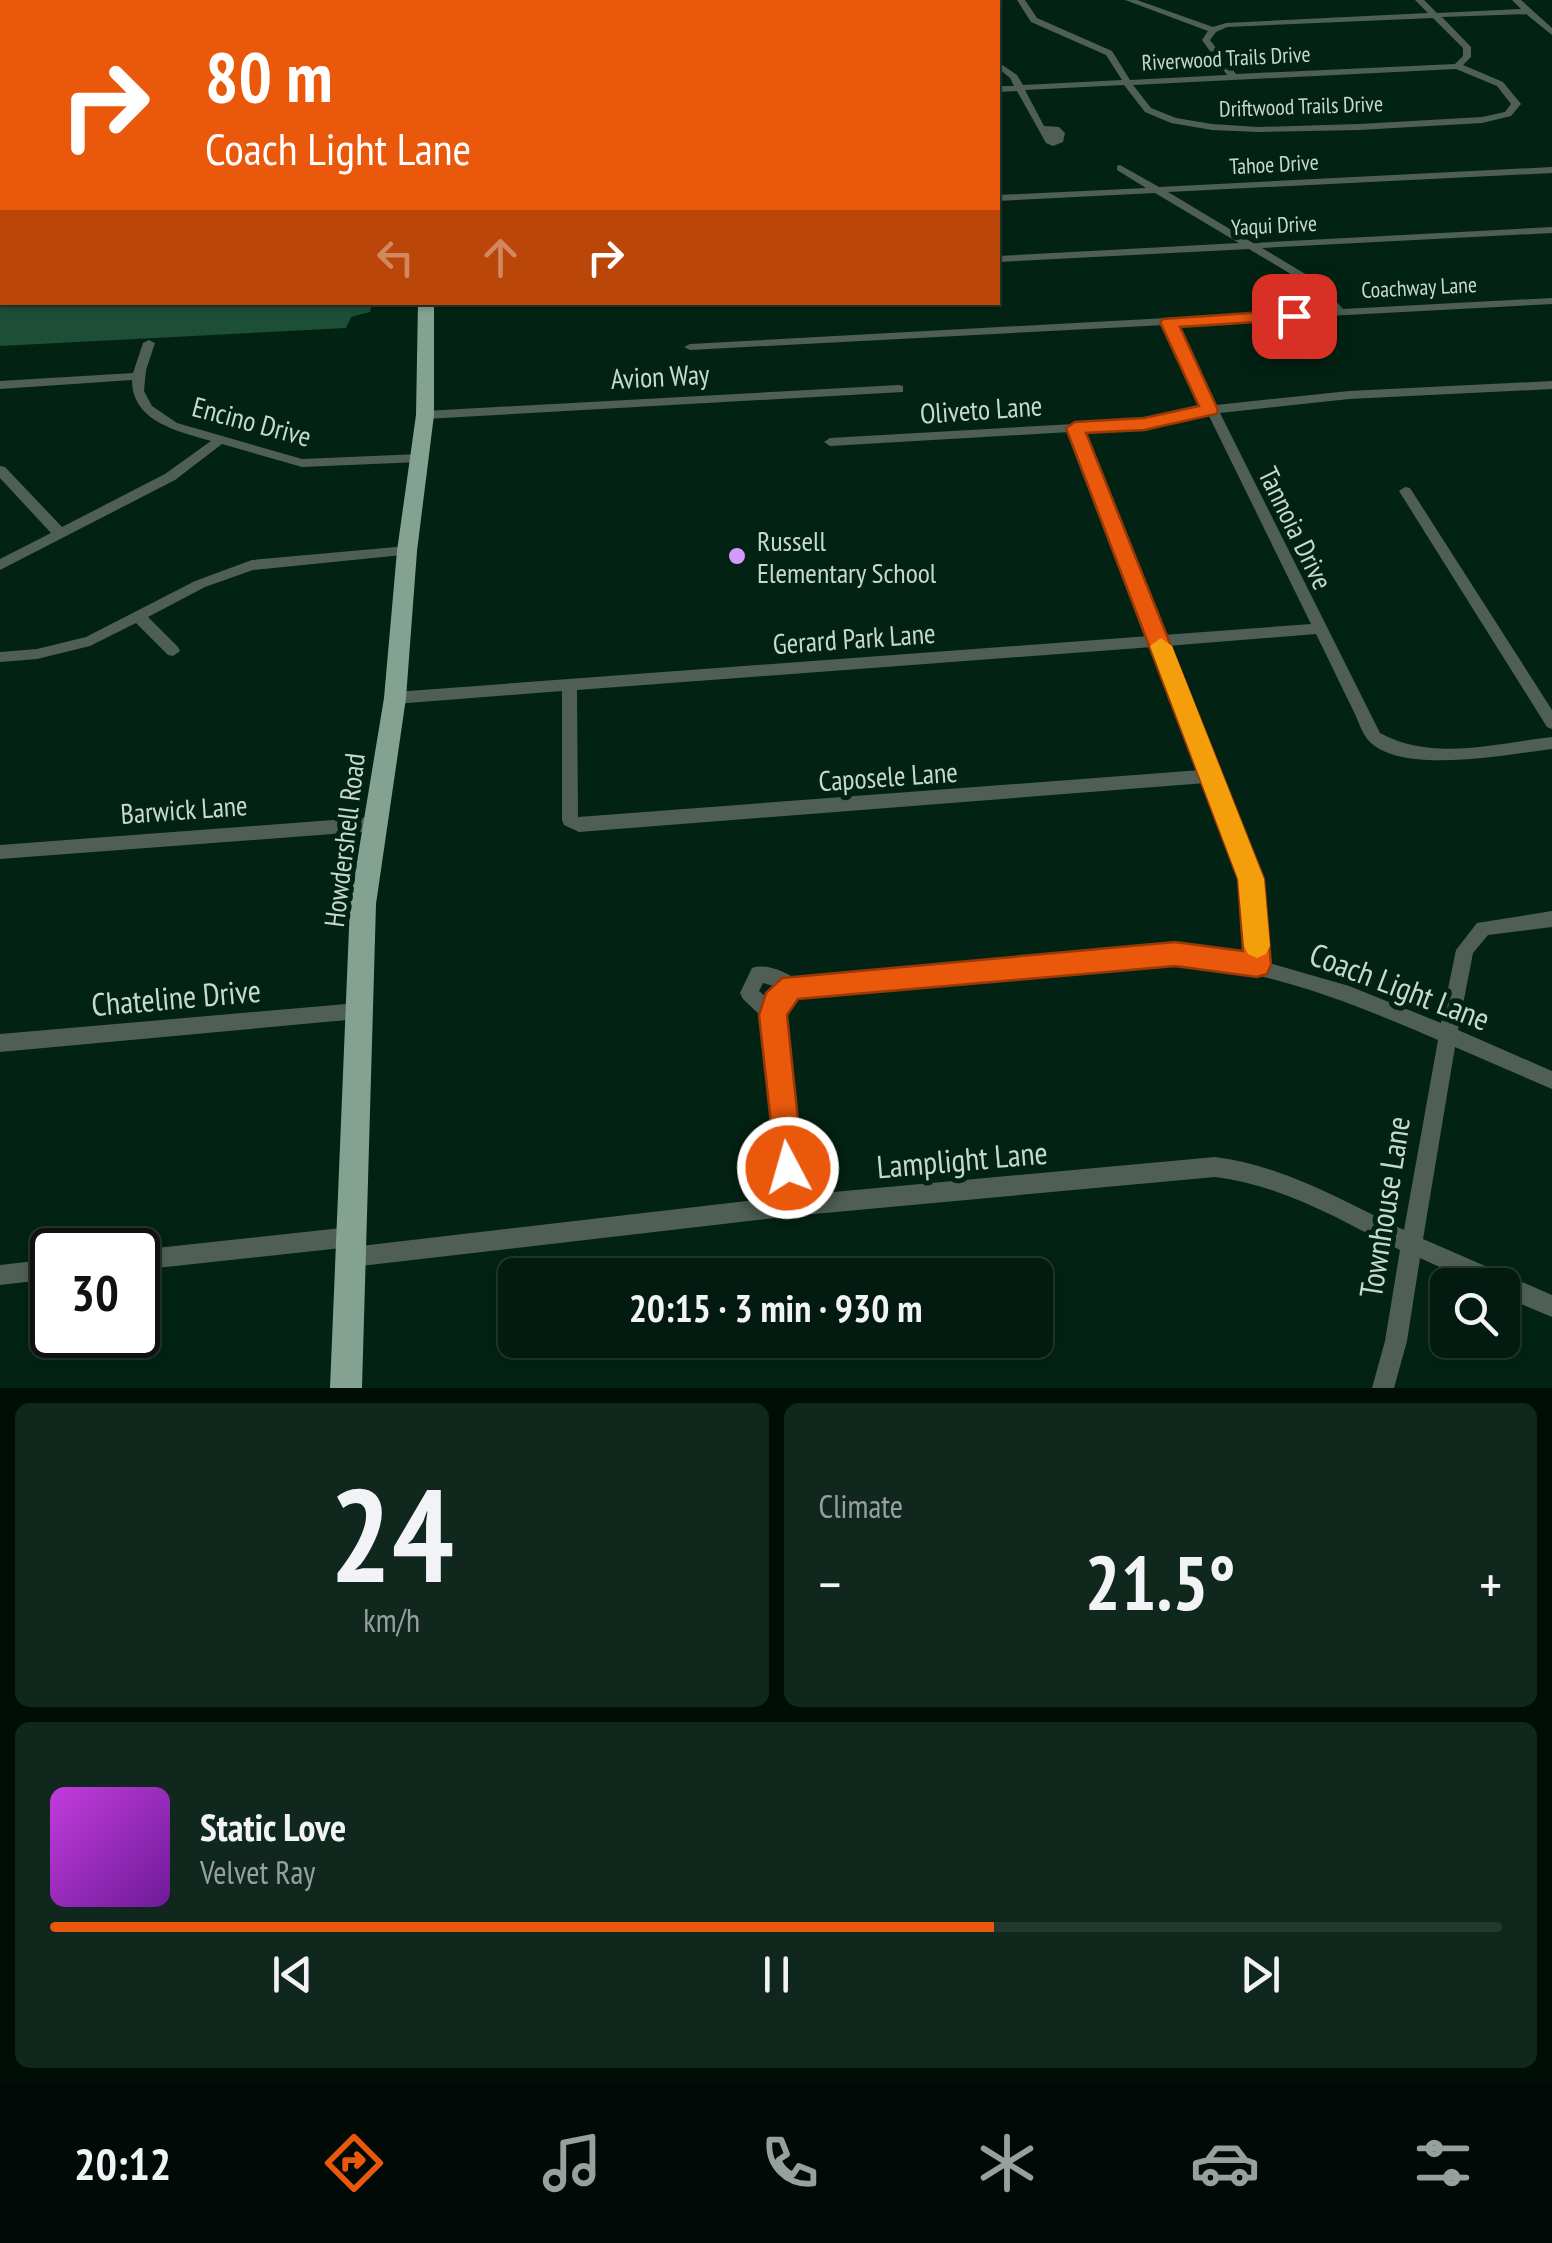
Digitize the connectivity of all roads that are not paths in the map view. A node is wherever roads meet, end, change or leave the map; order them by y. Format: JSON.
{"nodes":[{"id":1,"x":1021,"y":0,"type":"edge"},
{"id":2,"x":1129,"y":0,"type":"edge"},
{"id":3,"x":1419,"y":0,"type":"edge"},
{"id":4,"x":1516,"y":0,"type":"edge"},
{"id":5,"x":1528,"y":11,"type":"junction"},
{"id":6,"x":1434,"y":15,"type":"junction"},
{"id":7,"x":1213,"y":30,"type":"junction"},
{"id":8,"x":1552,"y":32,"type":"edge"},
{"id":9,"x":1000,"y":65,"type":"edge"},
{"id":10,"x":1457,"y":66,"type":"junction"},
{"id":11,"x":1233,"y":78,"type":"junction"},
{"id":12,"x":1128,"y":84,"type":"junction"},
{"id":13,"x":1020,"y":88,"type":"junction"},
{"id":14,"x":1000,"y":89,"type":"edge"},
{"id":15,"x":1046,"y":132,"type":"dead end"},
{"id":16,"x":1120,"y":168,"type":"dead end"},
{"id":17,"x":1552,"y":170,"type":"edge"},
{"id":18,"x":1157,"y":190,"type":"junction"},
{"id":19,"x":1000,"y":198,"type":"edge"},
{"id":20,"x":1552,"y":230,"type":"edge"},
{"id":21,"x":1251,"y":246,"type":"junction"},
{"id":22,"x":1000,"y":260,"type":"edge"},
{"id":23,"x":1552,"y":301,"type":"edge"},
{"id":24,"x":426,"y":305,"type":"edge"},
{"id":25,"x":1339,"y":311,"type":"junction"},
{"id":26,"x":1169,"y":322,"type":"junction"},
{"id":27,"x":149,"y":342,"type":"dead end"},
{"id":28,"x":690,"y":347,"type":"dead end"},
{"id":29,"x":136,"y":376,"type":"junction"},
{"id":30,"x":0,"y":385,"type":"edge"},
{"id":31,"x":1552,"y":386,"type":"edge"},
{"id":32,"x":899,"y":389,"type":"dead end"},
{"id":33,"x":1209,"y":410,"type":"junction"},
{"id":34,"x":425,"y":415,"type":"junction"},
{"id":35,"x":1075,"y":428,"type":"junction"},
{"id":36,"x":220,"y":440,"type":"junction"},
{"id":37,"x":830,"y":442,"type":"dead end"},
{"id":38,"x":420,"y":458,"type":"junction"},
{"id":39,"x":0,"y":470,"type":"edge"},
{"id":40,"x":1405,"y":491,"type":"dead end"},
{"id":41,"x":59,"y":533,"type":"junction"},
{"id":42,"x":407,"y":551,"type":"junction"},
{"id":43,"x":0,"y":564,"type":"edge"},
{"id":44,"x":140,"y":618,"type":"junction"},
{"id":45,"x":1317,"y":629,"type":"junction"},
{"id":46,"x":1159,"y":640,"type":"junction"},
{"id":47,"x":173,"y":650,"type":"dead end"},
{"id":48,"x":0,"y":657,"type":"edge"},
{"id":49,"x":569,"y":684,"type":"junction"},
{"id":50,"x":395,"y":698,"type":"junction"},
{"id":51,"x":1552,"y":723,"type":"edge"},
{"id":52,"x":1552,"y":743,"type":"edge"},
{"id":53,"x":1212,"y":776,"type":"junction"},
{"id":54,"x":372,"y":824,"type":"junction"},
{"id":55,"x":0,"y":852,"type":"edge"},
{"id":56,"x":1552,"y":918,"type":"edge"},
{"id":57,"x":1257,"y":965,"type":"junction"},
{"id":58,"x":792,"y":987,"type":"junction"},
{"id":59,"x":358,"y":1011,"type":"junction"},
{"id":60,"x":773,"y":1015,"type":"junction"},
{"id":61,"x":1448,"y":1037,"type":"junction"},
{"id":62,"x":0,"y":1043,"type":"edge"},
{"id":63,"x":1552,"y":1080,"type":"edge"},
{"id":64,"x":792,"y":1206,"type":"junction"},
{"id":65,"x":1410,"y":1244,"type":"junction"},
{"id":66,"x":351,"y":1247,"type":"junction"},
{"id":67,"x":160,"y":1259,"type":"edge"},
{"id":68,"x":30,"y":1271,"type":"edge"},
{"id":69,"x":0,"y":1274,"type":"edge"},
{"id":70,"x":1552,"y":1306,"type":"edge"},
{"id":71,"x":346,"y":1388,"type":"edge"},
{"id":72,"x":1383,"y":1388,"type":"edge"}],
"edges":[{"from":1,"to":12,"type":"street","name":"Driftwood Trails Drive"},
{"from":2,"to":7,"type":"street"},
{"from":3,"to":6,"type":"street"},
{"from":4,"to":5,"type":"street"},
{"from":5,"to":6,"type":"street"},
{"from":5,"to":8,"type":"street"},
{"from":6,"to":7,"type":"street"},
{"from":6,"to":10,"type":"street"},
{"from":7,"to":11,"type":"street"},
{"from":9,"to":13,"type":"street"},
{"from":10,"to":11,"type":"street","name":"Riverwood Trails Drive"},
{"from":10,"to":12,"type":"street","name":"Driftwood Trails Drive"},
{"from":11,"to":12,"type":"street","name":"Riverwood Trails Drive"},
{"from":12,"to":13,"type":"street","name":"Riverwood Trails Drive"},
{"from":13,"to":14,"type":"street","name":"Riverwood Trails Drive"},
{"from":13,"to":15,"type":"street"},
{"from":16,"to":18,"type":"street"},
{"from":17,"to":18,"type":"street","name":"Tahoe Drive"},
{"from":18,"to":19,"type":"street","name":"Tahoe Drive"},
{"from":18,"to":21,"type":"street"},
{"from":20,"to":21,"type":"street","name":"Yaqui Drive"},
{"from":21,"to":22,"type":"street","name":"Yaqui Drive"},
{"from":21,"to":25,"type":"street"},
{"from":23,"to":25,"type":"street","name":"Coachway Lane"},
{"from":24,"to":34,"type":"main road","name":"Howdershell Road"},
{"from":25,"to":26,"type":"street","name":"Coachway Lane"},
{"from":26,"to":28,"type":"street","name":"Coachway Lane"},
{"from":26,"to":33,"type":"street","name":"Tannoia Drive"},
{"from":27,"to":29,"type":"street"},
{"from":29,"to":30,"type":"street"},
{"from":29,"to":36,"type":"street","name":"Encino Drive"},
{"from":31,"to":33,"type":"street","name":"Oliveto Lane"},
{"from":32,"to":34,"type":"street","name":"Avion Way"},
{"from":33,"to":35,"type":"street","name":"Oliveto Lane"},
{"from":33,"to":45,"type":"street","name":"Tannoia Drive"},
{"from":34,"to":38,"type":"main road","name":"Howdershell Road"},
{"from":35,"to":37,"type":"street","name":"Oliveto Lane"},
{"from":35,"to":46,"type":"street"},
{"from":36,"to":38,"type":"street","name":"Encino Drive"},
{"from":36,"to":41,"type":"street"},
{"from":38,"to":42,"type":"main road","name":"Howdershell Road"},
{"from":39,"to":41,"type":"street"},
{"from":40,"to":51,"type":"street"},
{"from":41,"to":43,"type":"street"},
{"from":42,"to":44,"type":"street"},
{"from":42,"to":50,"type":"main road","name":"Howdershell Road"},
{"from":44,"to":47,"type":"street"},
{"from":44,"to":48,"type":"street"},
{"from":45,"to":46,"type":"street","name":"Gerard Park Lane"},
{"from":45,"to":52,"type":"street","name":"Tannoia Drive"},
{"from":46,"to":49,"type":"street","name":"Gerard Park Lane"},
{"from":46,"to":53,"type":"street"},
{"from":49,"to":50,"type":"street","name":"Gerard Park Lane"},
{"from":49,"to":53,"type":"street","name":"Caposele Lane"},
{"from":50,"to":54,"type":"main road","name":"Howdershell Road"},
{"from":53,"to":57,"type":"street"},
{"from":54,"to":55,"type":"street","name":"Barwick Lane"},
{"from":54,"to":59,"type":"main road","name":"Howdershell Road"},
{"from":56,"to":61,"type":"street","name":"Townhouse Lane"},
{"from":57,"to":58,"type":"street","name":"Coach Light Lane"},
{"from":57,"to":61,"type":"street","name":"Coach Light Lane"},
{"from":58,"to":60,"type":"street"},
{"from":58,"to":60,"type":"street","name":"Coach Light Lane"},
{"from":59,"to":62,"type":"street","name":"Chateline Drive"},
{"from":59,"to":66,"type":"main road","name":"Howdershell Road"},
{"from":60,"to":64,"type":"street"},
{"from":61,"to":63,"type":"street","name":"Coach Light Lane"},
{"from":61,"to":65,"type":"street","name":"Townhouse Lane"},
{"from":64,"to":65,"type":"street","name":"Lamplight Lane"},
{"from":64,"to":66,"type":"street","name":"Lamplight Lane"},
{"from":65,"to":70,"type":"street","name":"Lamplight Lane"},
{"from":65,"to":72,"type":"street","name":"Townhouse Lane"},
{"from":66,"to":67,"type":"street","name":"Lamplight Lane"},
{"from":66,"to":71,"type":"main road","name":"Howdershell Road"},
{"from":68,"to":69,"type":"street"}]}
